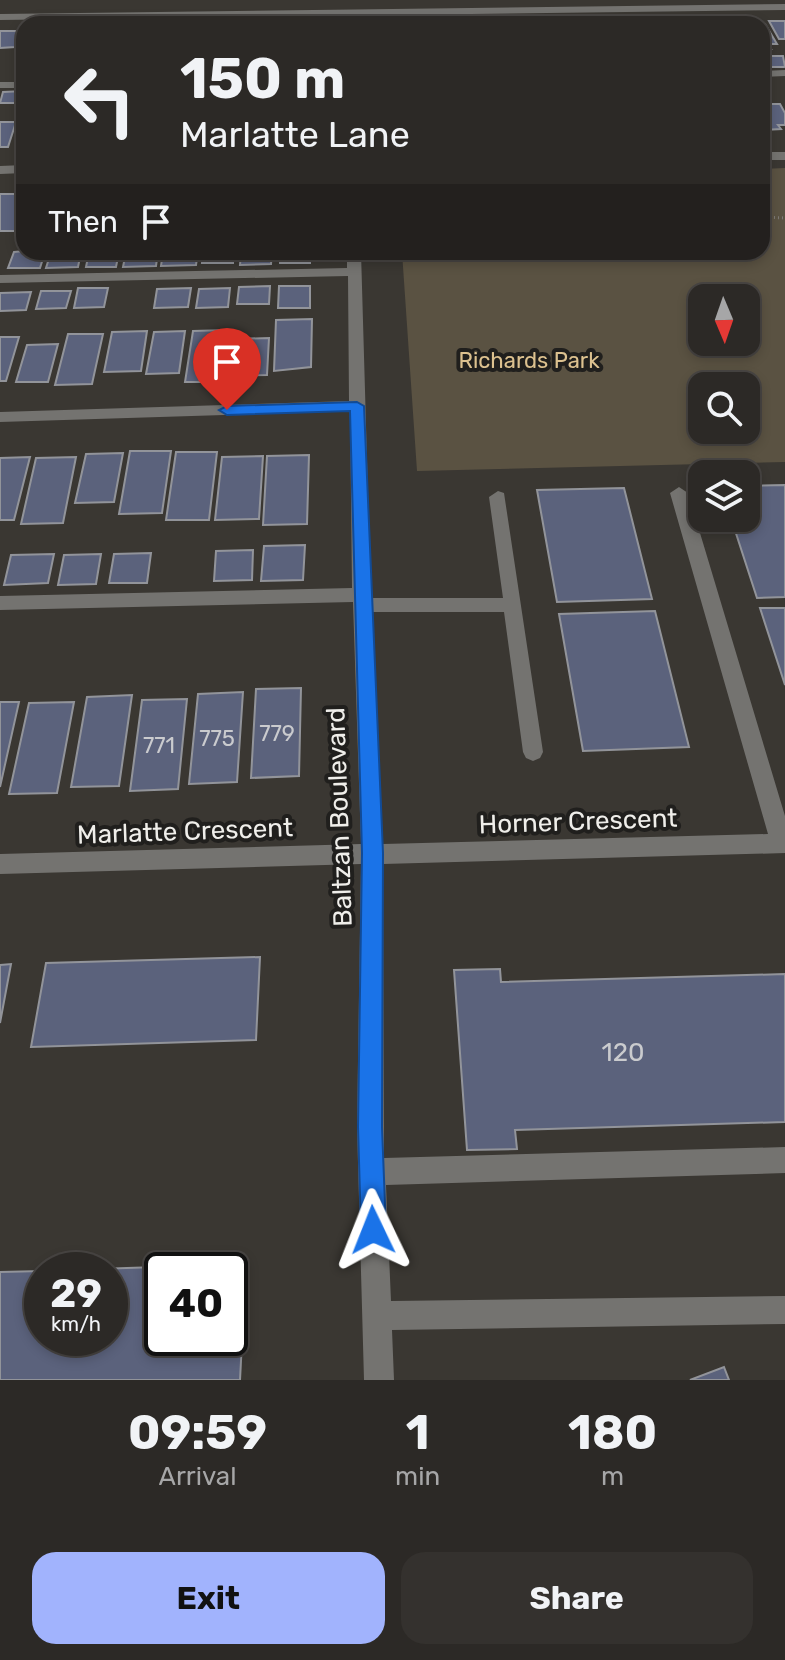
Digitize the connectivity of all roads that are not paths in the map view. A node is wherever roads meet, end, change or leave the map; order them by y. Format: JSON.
{"nodes":[{"id":1,"x":128,"y":0,"type":"edge"},
{"id":2,"x":785,"y":7,"type":"edge"},
{"id":3,"x":123,"y":15,"type":"junction"},
{"id":4,"x":180,"y":16,"type":"edge"},
{"id":5,"x":460,"y":16,"type":"edge"},
{"id":6,"x":0,"y":17,"type":"edge"},
{"id":7,"x":354,"y":260,"type":"edge"},
{"id":8,"x":354,"y":272,"type":"junction"},
{"id":9,"x":0,"y":279,"type":"edge"},
{"id":10,"x":357,"y":406,"type":"junction"},
{"id":11,"x":0,"y":417,"type":"edge"},
{"id":12,"x":679,"y":493,"type":"dead end"},
{"id":13,"x":498,"y":497,"type":"dead end"},
{"id":14,"x":362,"y":600,"type":"junction"},
{"id":15,"x":0,"y":603,"type":"edge"},
{"id":16,"x":513,"y":605,"type":"junction"},
{"id":17,"x":533,"y":752,"type":"dead end"},
{"id":18,"x":784,"y":843,"type":"edge"},
{"id":19,"x":372,"y":853,"type":"junction"},
{"id":20,"x":0,"y":864,"type":"edge"},
{"id":21,"x":785,"y":1160,"type":"edge"},
{"id":22,"x":371,"y":1172,"type":"junction"},
{"id":23,"x":785,"y":1310,"type":"edge"},
{"id":24,"x":376,"y":1316,"type":"junction"},
{"id":25,"x":379,"y":1380,"type":"edge"}],
"edges":[{"from":1,"to":3,"type":"street"},
{"from":2,"to":5,"type":"street"},
{"from":3,"to":4,"type":"street"},
{"from":3,"to":6,"type":"street"},
{"from":7,"to":8,"type":"street","name":"Baltzan Boulevard"},
{"from":8,"to":9,"type":"street"},
{"from":8,"to":10,"type":"street","name":"Baltzan Boulevard"},
{"from":10,"to":11,"type":"street"},
{"from":10,"to":14,"type":"street","name":"Baltzan Boulevard"},
{"from":12,"to":18,"type":"street"},
{"from":13,"to":16,"type":"street"},
{"from":14,"to":15,"type":"street"},
{"from":14,"to":16,"type":"street"},
{"from":14,"to":19,"type":"street","name":"Baltzan Boulevard"},
{"from":16,"to":17,"type":"street"},
{"from":18,"to":19,"type":"street","name":"Horner Crescent"},
{"from":19,"to":20,"type":"street","name":"Marlatte Crescent"},
{"from":19,"to":22,"type":"street","name":"Baltzan Boulevard"},
{"from":21,"to":22,"type":"street"},
{"from":22,"to":24,"type":"street","name":"Baltzan Boulevard"},
{"from":23,"to":24,"type":"street"},
{"from":24,"to":25,"type":"street","name":"Baltzan Boulevard"}]}
